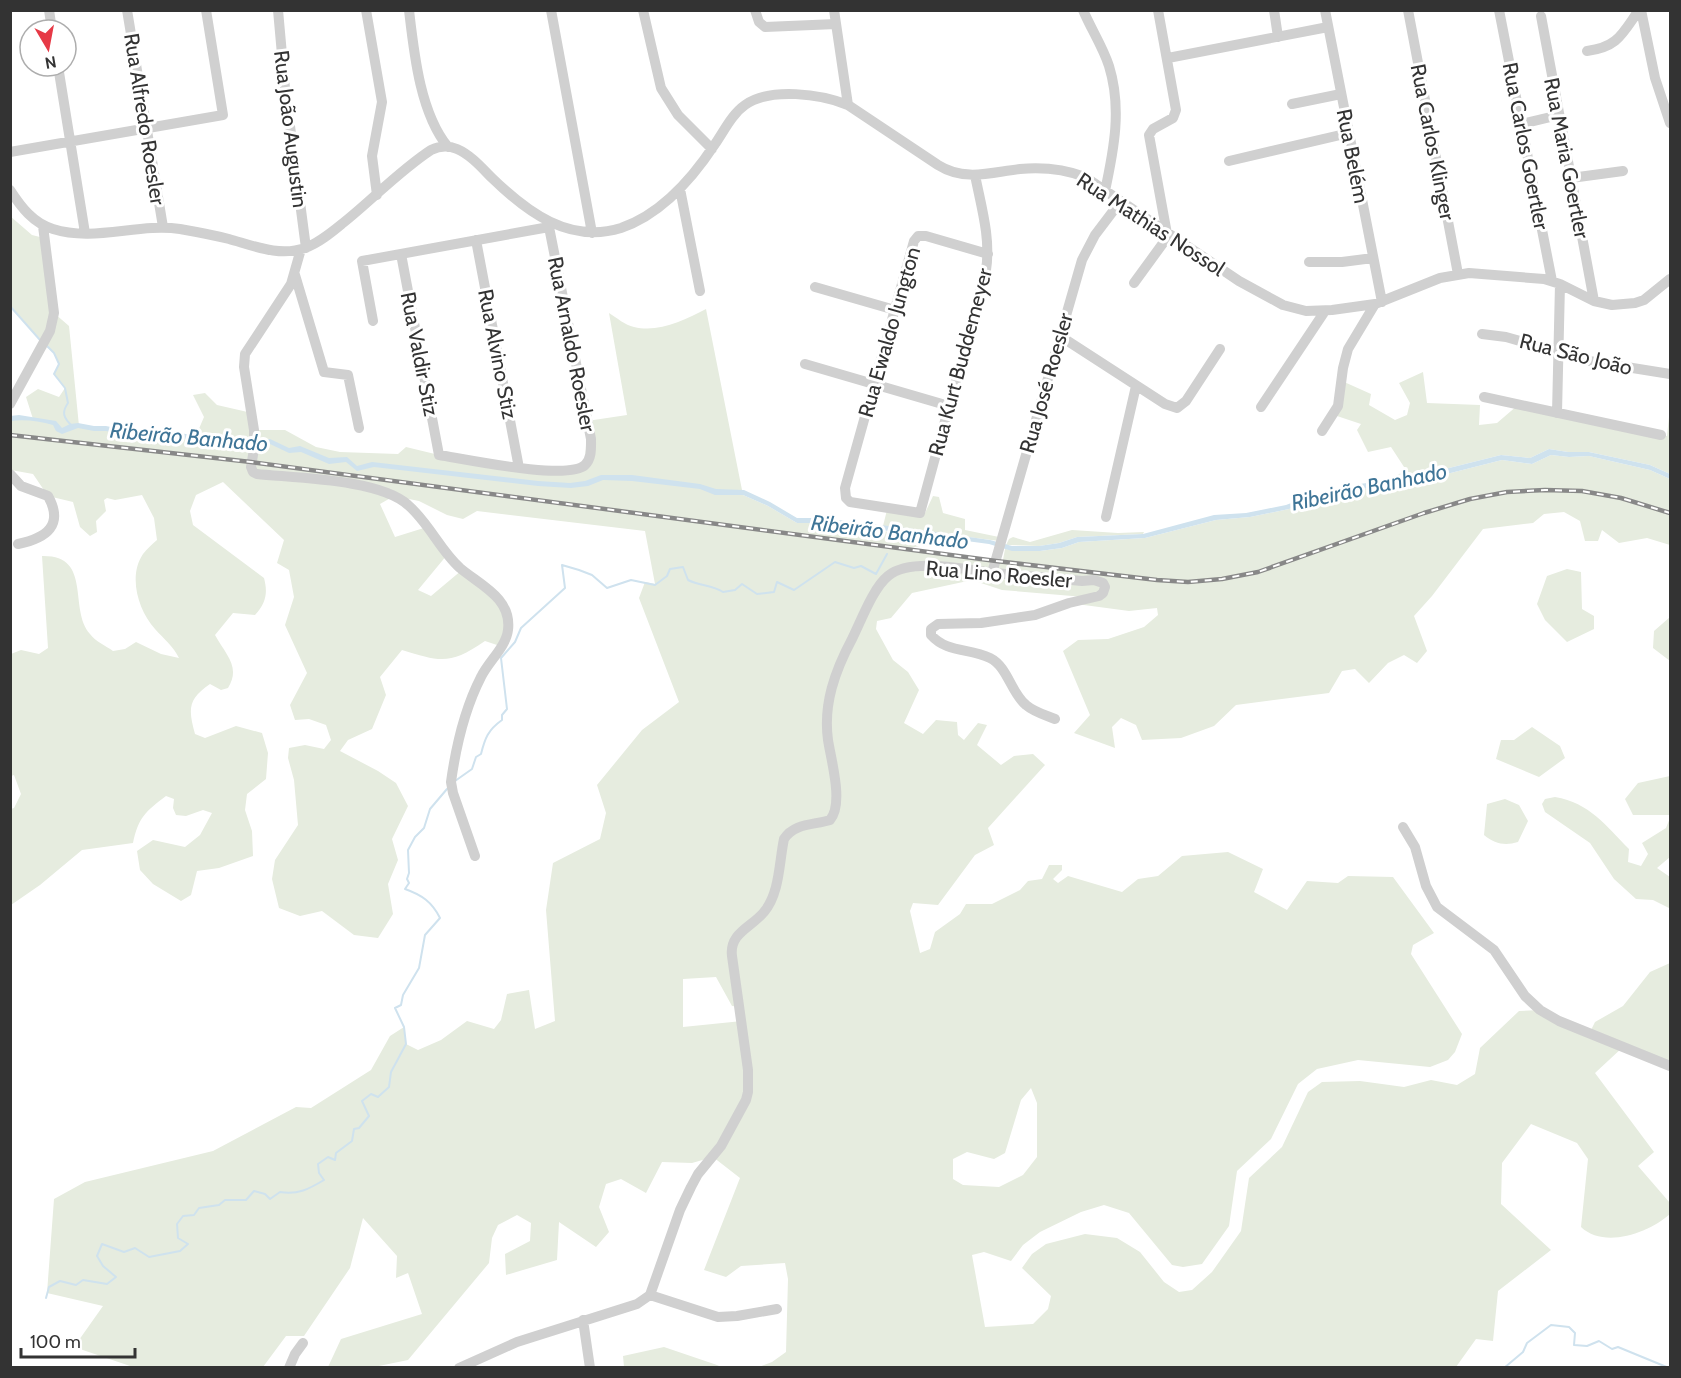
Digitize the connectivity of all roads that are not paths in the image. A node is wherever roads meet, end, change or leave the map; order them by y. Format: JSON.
{"nodes":[{"id":1,"x":127,"y":10,"type":"edge"},
{"id":2,"x":206,"y":10,"type":"edge"},
{"id":3,"x":278,"y":10,"type":"edge"},
{"id":4,"x":366,"y":10,"type":"edge"},
{"id":5,"x":410,"y":10,"type":"edge"},
{"id":6,"x":552,"y":10,"type":"edge"},
{"id":7,"x":643,"y":10,"type":"edge"},
{"id":8,"x":755,"y":10,"type":"edge"},
{"id":9,"x":834,"y":10,"type":"edge"},
{"id":10,"x":1083,"y":10,"type":"edge"},
{"id":11,"x":1158,"y":10,"type":"edge"},
{"id":12,"x":1274,"y":10,"type":"edge"},
{"id":13,"x":1325,"y":10,"type":"edge"},
{"id":14,"x":1408,"y":10,"type":"edge"},
{"id":15,"x":1499,"y":10,"type":"edge"},
{"id":16,"x":1640,"y":10,"type":"edge"},
{"id":17,"x":1540,"y":16,"type":"dead end"},
{"id":18,"x":836,"y":24,"type":"junction"},
{"id":19,"x":1329,"y":27,"type":"junction"},
{"id":20,"x":1278,"y":37,"type":"junction"},
{"id":21,"x":1587,"y":51,"type":"dead end"},
{"id":22,"x":1168,"y":58,"type":"junction"},
{"id":23,"x":60,"y":78,"type":"edge"},
{"id":24,"x":1341,"y":94,"type":"junction"},
{"id":25,"x":1292,"y":104,"type":"dead end"},
{"id":26,"x":848,"y":105,"type":"junction"},
{"id":27,"x":1559,"y":115,"type":"junction"},
{"id":28,"x":1671,"y":123,"type":"edge"},
{"id":29,"x":1521,"y":124,"type":"junction"},
{"id":30,"x":146,"y":128,"type":"junction"},
{"id":31,"x":1349,"y":133,"type":"junction"},
{"id":32,"x":70,"y":141,"type":"junction"},
{"id":33,"x":448,"y":147,"type":"junction"},
{"id":34,"x":712,"y":149,"type":"junction"},
{"id":35,"x":10,"y":152,"type":"edge"},
{"id":36,"x":1229,"y":161,"type":"dead end"},
{"id":37,"x":1623,"y":171,"type":"dead end"},
{"id":38,"x":975,"y":175,"type":"junction"},
{"id":39,"x":1571,"y":178,"type":"junction"},
{"id":40,"x":680,"y":189,"type":"junction"},
{"id":41,"x":10,"y":190,"type":"edge"},
{"id":42,"x":1105,"y":191,"type":"junction"},
{"id":43,"x":377,"y":195,"type":"junction"},
{"id":44,"x":1120,"y":202,"type":"junction"},
{"id":45,"x":550,"y":224,"type":"junction"},
{"id":46,"x":43,"y":226,"type":"junction"},
{"id":47,"x":162,"y":227,"type":"junction"},
{"id":48,"x":85,"y":233,"type":"junction"},
{"id":49,"x":592,"y":233,"type":"junction"},
{"id":50,"x":1168,"y":235,"type":"junction"},
{"id":51,"x":476,"y":240,"type":"junction"},
{"id":52,"x":304,"y":249,"type":"junction"},
{"id":53,"x":401,"y":254,"type":"junction"},
{"id":54,"x":988,"y":254,"type":"junction"},
{"id":55,"x":1373,"y":258,"type":"junction"},
{"id":56,"x":1309,"y":262,"type":"dead end"},
{"id":57,"x":1458,"y":274,"type":"junction"},
{"id":58,"x":295,"y":275,"type":"junction"},
{"id":59,"x":1671,"y":279,"type":"edge"},
{"id":60,"x":1556,"y":282,"type":"junction"},
{"id":61,"x":1134,"y":283,"type":"dead end"},
{"id":62,"x":815,"y":287,"type":"dead end"},
{"id":63,"x":700,"y":291,"type":"dead end"},
{"id":64,"x":1594,"y":301,"type":"junction"},
{"id":65,"x":1378,"y":303,"type":"junction"},
{"id":66,"x":894,"y":310,"type":"junction"},
{"id":67,"x":1325,"y":311,"type":"junction"},
{"id":68,"x":373,"y":321,"type":"dead end"},
{"id":69,"x":1482,"y":334,"type":"dead end"},
{"id":70,"x":1060,"y":336,"type":"junction"},
{"id":71,"x":1220,"y":349,"type":"dead end"},
{"id":72,"x":1558,"y":353,"type":"junction"},
{"id":73,"x":805,"y":364,"type":"dead end"},
{"id":74,"x":1671,"y":374,"type":"edge"},
{"id":75,"x":874,"y":384,"type":"junction"},
{"id":76,"x":1136,"y":386,"type":"junction"},
{"id":77,"x":1484,"y":397,"type":"dead end"},
{"id":78,"x":10,"y":404,"type":"edge"},
{"id":79,"x":949,"y":406,"type":"junction"},
{"id":80,"x":1261,"y":407,"type":"dead end"},
{"id":81,"x":1557,"y":413,"type":"junction"},
{"id":82,"x":359,"y":428,"type":"dead end"},
{"id":83,"x":1322,"y":431,"type":"dead end"},
{"id":84,"x":1661,"y":435,"type":"dead end"},
{"id":85,"x":519,"y":468,"type":"junction"},
{"id":86,"x":10,"y":474,"type":"edge"},
{"id":87,"x":920,"y":513,"type":"joint"},
{"id":88,"x":1106,"y":517,"type":"dead end"},
{"id":89,"x":18,"y":544,"type":"dead end"},
{"id":90,"x":992,"y":573,"type":"junction"},
{"id":91,"x":1055,"y":719,"type":"dead end"},
{"id":92,"x":1403,"y":827,"type":"dead end"},
{"id":93,"x":475,"y":856,"type":"dead end"},
{"id":94,"x":1671,"y":1066,"type":"edge"},
{"id":95,"x":650,"y":1295,"type":"junction"},
{"id":96,"x":777,"y":1309,"type":"dead end"},
{"id":97,"x":583,"y":1320,"type":"junction"},
{"id":98,"x":303,"y":1343,"type":"dead end"},
{"id":99,"x":289,"y":1368,"type":"edge"},
{"id":100,"x":459,"y":1368,"type":"edge"},
{"id":101,"x":590,"y":1368,"type":"edge"}],
"edges":[{"from":1,"to":30,"type":"street","name":"Rua Alfredo Roesler"},
{"from":2,"to":30,"type":"street"},
{"from":3,"to":52,"type":"street","name":"Rua João Augustin"},
{"from":4,"to":43,"type":"street"},
{"from":5,"to":33,"type":"street"},
{"from":6,"to":49,"type":"street"},
{"from":7,"to":34,"type":"street"},
{"from":8,"to":18,"type":"street"},
{"from":9,"to":18,"type":"street"},
{"from":10,"to":42,"type":"street"},
{"from":11,"to":22,"type":"street"},
{"from":12,"to":20,"type":"street"},
{"from":13,"to":19,"type":"street","name":"Rua Belém"},
{"from":14,"to":57,"type":"street","name":"Rua Carlos Klinger"},
{"from":15,"to":29,"type":"street","name":"Rua Carlos Goertler"},
{"from":16,"to":21,"type":"street"},
{"from":16,"to":28,"type":"street"},
{"from":17,"to":27,"type":"street","name":"Rua Maria Goertler"},
{"from":18,"to":26,"type":"street"},
{"from":19,"to":20,"type":"street"},
{"from":19,"to":24,"type":"street","name":"Rua Belém"},
{"from":20,"to":22,"type":"street"},
{"from":22,"to":50,"type":"street"},
{"from":23,"to":32,"type":"street"},
{"from":24,"to":25,"type":"street"},
{"from":24,"to":31,"type":"street","name":"Rua Belém"},
{"from":26,"to":34,"type":"street","name":"Rua Mathias Nossol"},
{"from":26,"to":38,"type":"street","name":"Rua Mathias Nossol"},
{"from":27,"to":29,"type":"street"},
{"from":27,"to":39,"type":"street","name":"Rua Maria Goertler"},
{"from":29,"to":60,"type":"street","name":"Rua Carlos Goertler"},
{"from":30,"to":32,"type":"street"},
{"from":30,"to":47,"type":"street","name":"Rua Alfredo Roesler"},
{"from":31,"to":36,"type":"street"},
{"from":31,"to":55,"type":"street","name":"Rua Belém"},
{"from":32,"to":35,"type":"street"},
{"from":32,"to":48,"type":"street"},
{"from":33,"to":43,"type":"street"},
{"from":33,"to":45,"type":"street","name":"Rua Mathias Nossol"},
{"from":34,"to":40,"type":"street","name":"Rua Mathias Nossol"},
{"from":37,"to":39,"type":"street"},
{"from":38,"to":42,"type":"street","name":"Rua Mathias Nossol"},
{"from":38,"to":54,"type":"street","name":"Rua Kurt Buddemeyer"},
{"from":39,"to":64,"type":"street","name":"Rua Maria Goertler"},
{"from":40,"to":49,"type":"street","name":"Rua Mathias Nossol"},
{"from":40,"to":63,"type":"street"},
{"from":41,"to":46,"type":"street"},
{"from":42,"to":44,"type":"street","name":"Rua Mathias Nossol"},
{"from":43,"to":52,"type":"street"},
{"from":44,"to":50,"type":"street","name":"Rua Mathias Nossol"},
{"from":44,"to":70,"type":"street","name":"Rua José Roesler"},
{"from":45,"to":49,"type":"street","name":"Rua Mathias Nossol"},
{"from":45,"to":51,"type":"street"},
{"from":45,"to":85,"type":"street","name":"Rua Arnaldo Roesler"},
{"from":46,"to":48,"type":"street"},
{"from":46,"to":78,"type":"street"},
{"from":47,"to":48,"type":"street"},
{"from":47,"to":52,"type":"street"},
{"from":50,"to":61,"type":"street"},
{"from":50,"to":67,"type":"street","name":"Rua Mathias Nossol"},
{"from":51,"to":53,"type":"street"},
{"from":51,"to":85,"type":"street","name":"Rua Alvino Stiz"},
{"from":52,"to":58,"type":"street"},
{"from":53,"to":68,"type":"street"},
{"from":53,"to":85,"type":"street","name":"Rua Valdir Stiz"},
{"from":54,"to":66,"type":"street","name":"Rua Ewaldo Jungton"},
{"from":54,"to":79,"type":"street","name":"Rua Kurt Buddemeyer"},
{"from":55,"to":56,"type":"street"},
{"from":55,"to":65,"type":"street","name":"Rua Belém"},
{"from":57,"to":60,"type":"street","name":"Rua Mathias Nossol"},
{"from":57,"to":65,"type":"street","name":"Rua Mathias Nossol"},
{"from":58,"to":82,"type":"street"},
{"from":58,"to":93,"type":"street"},
{"from":59,"to":64,"type":"street","name":"Rua Mathias Nossol"},
{"from":60,"to":64,"type":"street","name":"Rua Mathias Nossol"},
{"from":60,"to":72,"type":"street","name":"Rua Carlos Goertler"},
{"from":62,"to":66,"type":"street"},
{"from":65,"to":67,"type":"street","name":"Rua Mathias Nossol"},
{"from":65,"to":83,"type":"street"},
{"from":66,"to":75,"type":"street","name":"Rua Ewaldo Jungton"},
{"from":67,"to":80,"type":"street"},
{"from":69,"to":72,"type":"street","name":"Rua São João"},
{"from":70,"to":76,"type":"street"},
{"from":70,"to":90,"type":"street","name":"Rua José Roesler"},
{"from":71,"to":76,"type":"street"},
{"from":72,"to":74,"type":"street","name":"Rua São João"},
{"from":72,"to":81,"type":"street","name":"Rua Carlos Goertler"},
{"from":73,"to":75,"type":"street"},
{"from":75,"to":79,"type":"street"},
{"from":75,"to":87,"type":"street","name":"Rua Ewaldo Jungton"},
{"from":76,"to":88,"type":"street"},
{"from":77,"to":81,"type":"street"},
{"from":79,"to":87,"type":"street","name":"Rua Kurt Buddemeyer"},
{"from":81,"to":84,"type":"street"},
{"from":86,"to":89,"type":"street"},
{"from":90,"to":91,"type":"street","name":"Rua Lino Roesler"},
{"from":90,"to":95,"type":"street","name":"Rua Lino Roesler"},
{"from":92,"to":94,"type":"street"},
{"from":95,"to":96,"type":"street"},
{"from":95,"to":97,"type":"street"},
{"from":97,"to":100,"type":"street"},
{"from":97,"to":101,"type":"street"},
{"from":98,"to":99,"type":"street"}]}
